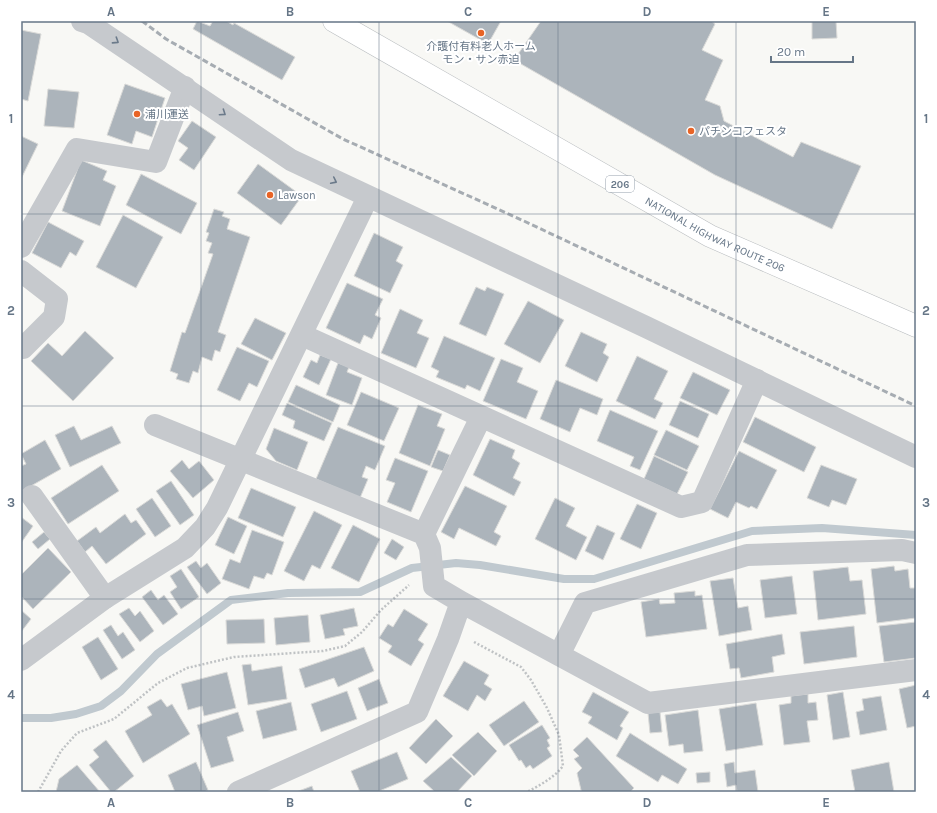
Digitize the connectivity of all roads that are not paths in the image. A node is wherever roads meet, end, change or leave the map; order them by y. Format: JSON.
{"nodes":[{"id":1,"x":82,"y":21,"type":"edge"},
{"id":2,"x":334,"y":21,"type":"edge"},
{"id":3,"x":185,"y":87,"type":"junction"},
{"id":4,"x":368,"y":197,"type":"junction"},
{"id":5,"x":21,"y":247,"type":"edge"},
{"id":6,"x":21,"y":271,"type":"edge"},
{"id":7,"x":916,"y":326,"type":"edge"},
{"id":8,"x":302,"y":336,"type":"junction"},
{"id":9,"x":23,"y":348,"type":"dead end"},
{"id":10,"x":757,"y":380,"type":"junction"},
{"id":11,"x":481,"y":417,"type":"junction"},
{"id":12,"x":155,"y":425,"type":"dead end"},
{"id":13,"x":916,"y":457,"type":"edge"},
{"id":14,"x":239,"y":461,"type":"junction"},
{"id":15,"x":32,"y":496,"type":"dead end"},
{"id":16,"x":427,"y":541,"type":"junction"},
{"id":17,"x":916,"y":553,"type":"edge"},
{"id":18,"x":105,"y":598,"type":"junction"},
{"id":19,"x":461,"y":602,"type":"junction"},
{"id":20,"x":559,"y":655,"type":"junction"},
{"id":21,"x":21,"y":660,"type":"edge"},
{"id":22,"x":916,"y":670,"type":"edge"},
{"id":23,"x":238,"y":792,"type":"edge"}],
"edges":[{"from":1,"to":3,"type":"street","one_way":true},
{"from":2,"to":7,"type":"highway","name":"NATIONAL HIGHWAY ROUTE 206","number":"206"},
{"from":3,"to":4,"type":"street","one_way":true},
{"from":3,"to":5,"type":"street"},
{"from":4,"to":8,"type":"street"},
{"from":4,"to":10,"type":"street"},
{"from":6,"to":9,"type":"street"},
{"from":8,"to":11,"type":"street"},
{"from":8,"to":14,"type":"street"},
{"from":10,"to":11,"type":"street"},
{"from":10,"to":13,"type":"street"},
{"from":11,"to":16,"type":"street"},
{"from":12,"to":14,"type":"street"},
{"from":14,"to":16,"type":"street"},
{"from":14,"to":18,"type":"street"},
{"from":15,"to":18,"type":"street"},
{"from":16,"to":19,"type":"street"},
{"from":17,"to":20,"type":"street"},
{"from":18,"to":21,"type":"street"},
{"from":19,"to":20,"type":"street"},
{"from":19,"to":23,"type":"street"},
{"from":20,"to":22,"type":"street"}]}
